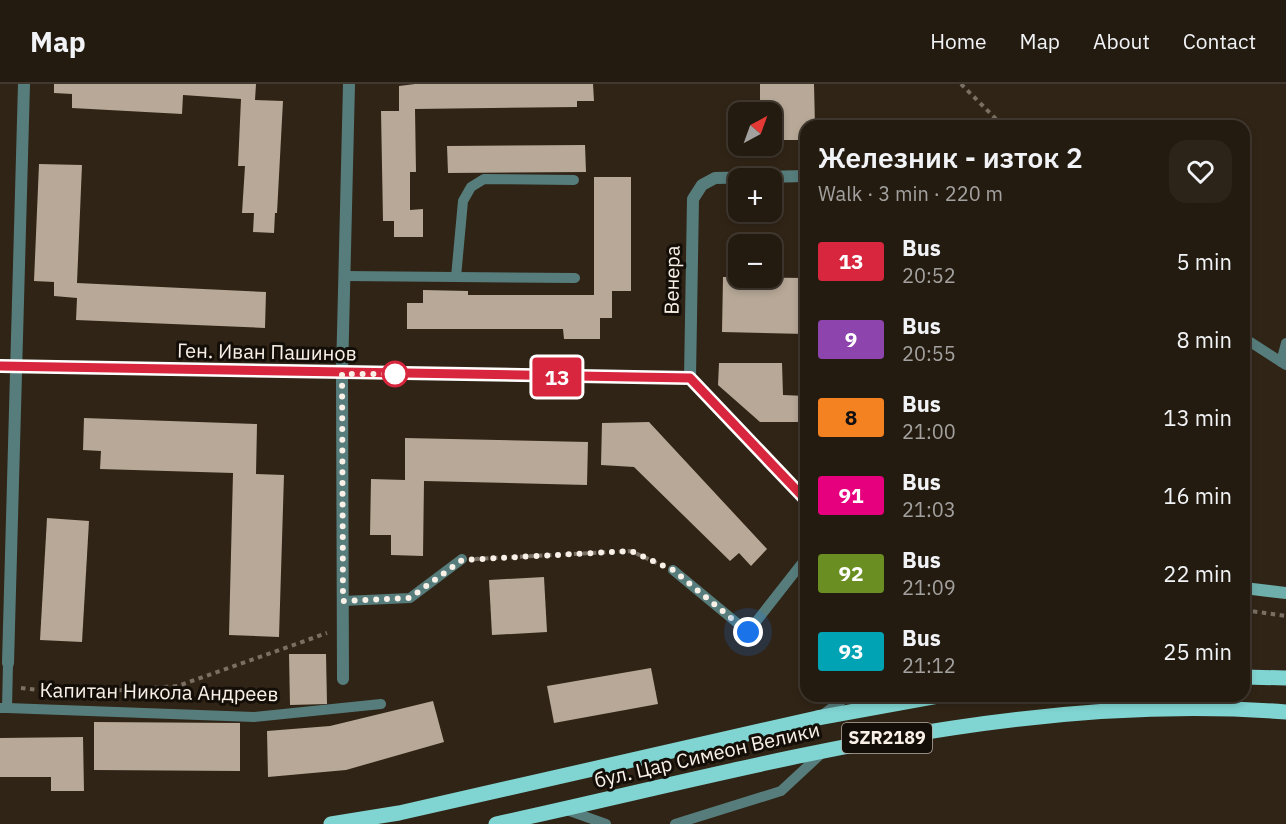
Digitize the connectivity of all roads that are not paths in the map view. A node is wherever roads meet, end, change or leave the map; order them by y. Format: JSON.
{"nodes":[{"id":1,"x":24,"y":84,"type":"edge"},
{"id":2,"x":349,"y":84,"type":"edge"},
{"id":3,"x":800,"y":176,"type":"edge"},
{"id":4,"x":574,"y":180,"type":"dead end"},
{"id":5,"x":345,"y":276,"type":"junction"},
{"id":6,"x":456,"y":277,"type":"junction"},
{"id":7,"x":575,"y":278,"type":"dead end"},
{"id":8,"x":1250,"y":342,"type":"edge"},
{"id":9,"x":1286,"y":343,"type":"edge"},
{"id":10,"x":1283,"y":364,"type":"edge"},
{"id":11,"x":0,"y":366,"type":"edge"},
{"id":12,"x":16,"y":366,"type":"junction"},
{"id":13,"x":342,"y":374,"type":"junction"},
{"id":14,"x":690,"y":378,"type":"junction"},
{"id":15,"x":800,"y":494,"type":"edge"},
{"id":16,"x":462,"y":560,"type":"road end"},
{"id":17,"x":800,"y":566,"type":"edge"},
{"id":18,"x":673,"y":570,"type":"road end"},
{"id":19,"x":1250,"y":589,"type":"edge"},
{"id":20,"x":1286,"y":593,"type":"edge"},
{"id":21,"x":343,"y":601,"type":"junction"},
{"id":22,"x":8,"y":663,"type":"joint"},
{"id":23,"x":1250,"y":677,"type":"edge"},
{"id":24,"x":1286,"y":678,"type":"edge"},
{"id":25,"x":343,"y":679,"type":"dead end"},
{"id":26,"x":840,"y":702,"type":"edge"},
{"id":27,"x":905,"y":702,"type":"edge"},
{"id":28,"x":381,"y":704,"type":"dead end"},
{"id":29,"x":4,"y":708,"type":"edge"},
{"id":30,"x":1286,"y":712,"type":"edge"},
{"id":31,"x":817,"y":718,"type":"junction"},
{"id":32,"x":825,"y":750,"type":"junction"},
{"id":33,"x":564,"y":809,"type":"junction"},
{"id":34,"x":331,"y":824,"type":"edge"},
{"id":35,"x":496,"y":824,"type":"edge"},
{"id":36,"x":606,"y":824,"type":"edge"},
{"id":37,"x":675,"y":824,"type":"edge"}],
"edges":[{"from":1,"to":12,"type":"street"},
{"from":2,"to":5,"type":"street"},
{"from":3,"to":14,"type":"street","name":"Венера"},
{"from":4,"to":6,"type":"lane"},
{"from":5,"to":6,"type":"lane"},
{"from":5,"to":13,"type":"street"},
{"from":6,"to":7,"type":"lane"},
{"from":8,"to":10,"type":"lane"},
{"from":9,"to":10,"type":"lane"},
{"from":11,"to":12,"type":"street","name":"Ген. Иван Пашинов"},
{"from":12,"to":13,"type":"street","name":"Ген. Иван Пашинов"},
{"from":12,"to":22,"type":"street"},
{"from":13,"to":14,"type":"street","name":"Ген. Иван Пашинов"},
{"from":13,"to":21,"type":"street"},
{"from":14,"to":15,"type":"street"},
{"from":16,"to":21,"type":"lane"},
{"from":17,"to":18,"type":"lane"},
{"from":19,"to":20,"type":"street"},
{"from":21,"to":25,"type":"street"},
{"from":22,"to":29,"type":"lane"},
{"from":23,"to":24,"type":"main road"},
{"from":26,"to":31,"type":"lane"},
{"from":27,"to":31,"type":"main road","name":"бул. Цар Симеон Велики","number":"SZR2189"},
{"from":28,"to":29,"type":"lane","name":"Капитан Никола Андреев"},
{"from":30,"to":32,"type":"main road","name":"бул. Цар Симеон Велики","number":"SZR2189"},
{"from":31,"to":34,"type":"main road","name":"бул. Цар Симеон Велики","number":"SZR2189"},
{"from":32,"to":33,"type":"main road","name":"бул. Цар Симеон Велики","number":"SZR2189"},
{"from":32,"to":37,"type":"lane"},
{"from":33,"to":35,"type":"main road","name":"бул. Цар Симеон Велики","number":"SZR2189"},
{"from":33,"to":36,"type":"lane"}]}
